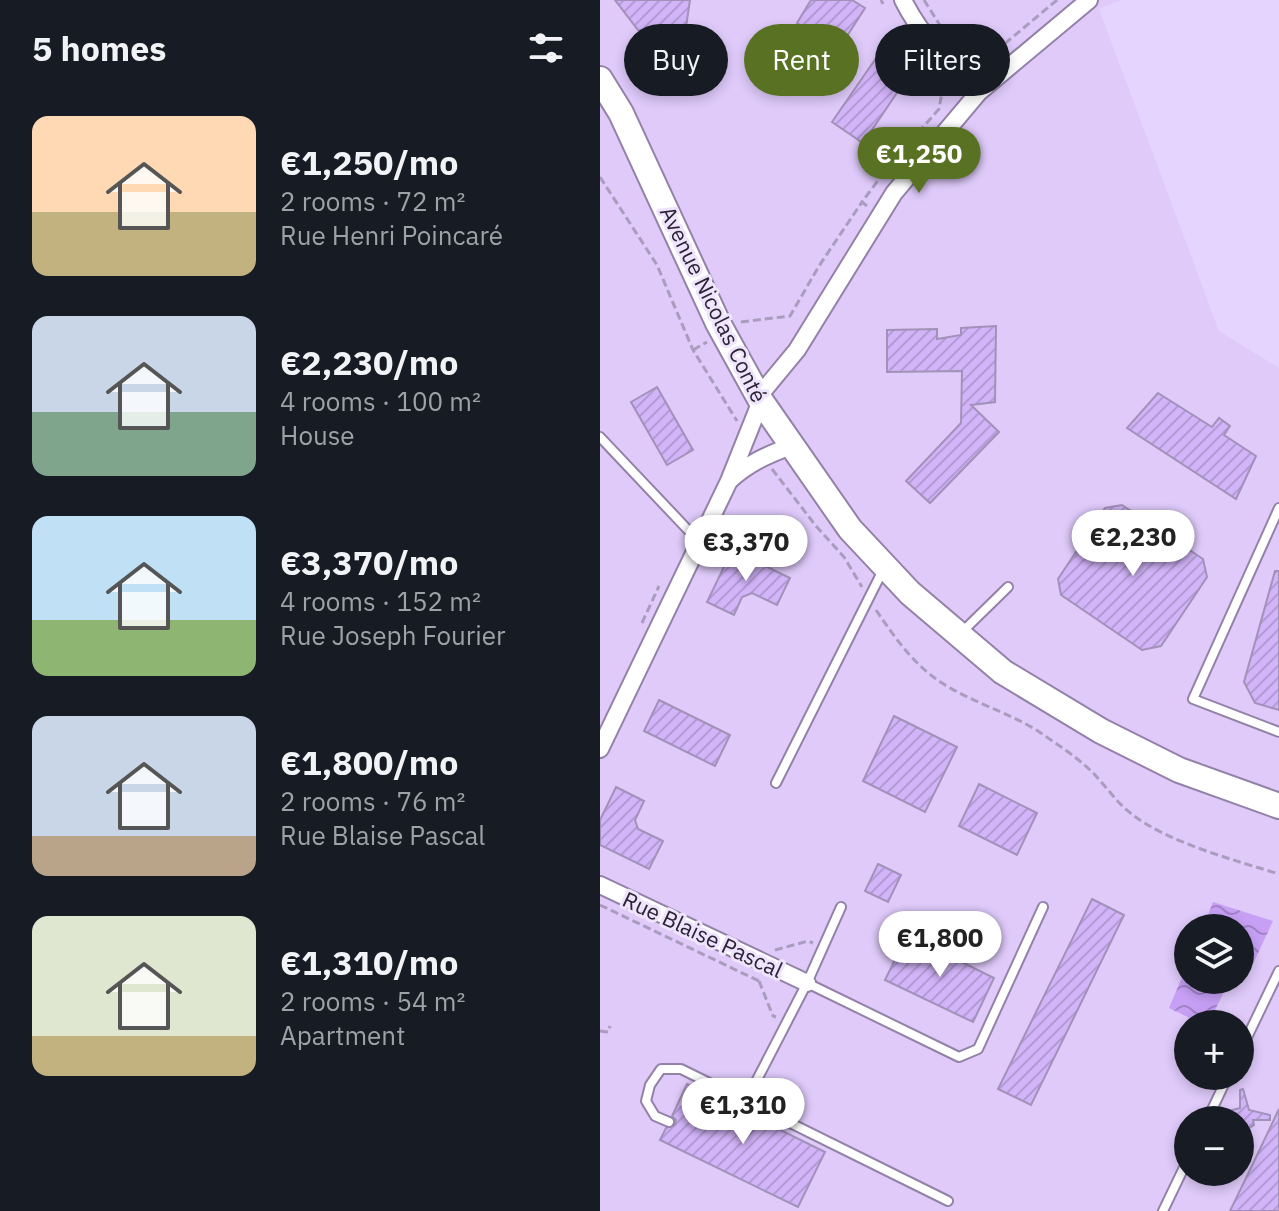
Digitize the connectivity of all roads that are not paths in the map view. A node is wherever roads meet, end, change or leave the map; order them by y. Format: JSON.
{"nodes":[{"id":1,"x":903,"y":0,"type":"edge"},
{"id":2,"x":1089,"y":0,"type":"edge"},
{"id":3,"x":918,"y":24,"type":"edge"},
{"id":4,"x":1010,"y":66,"type":"edge"},
{"id":5,"x":600,"y":79,"type":"edge"},
{"id":6,"x":976,"y":96,"type":"edge"},
{"id":7,"x":760,"y":399,"type":"junction"},
{"id":8,"x":600,"y":437,"type":"edge"},
{"id":9,"x":791,"y":446,"type":"junction"},
{"id":10,"x":729,"y":481,"type":"junction"},
{"id":11,"x":1279,"y":508,"type":"edge"},
{"id":12,"x":700,"y":540,"type":"junction"},
{"id":13,"x":885,"y":566,"type":"junction"},
{"id":14,"x":1008,"y":587,"type":"dead end"},
{"id":15,"x":959,"y":635,"type":"junction"},
{"id":16,"x":1279,"y":732,"type":"edge"},
{"id":17,"x":600,"y":749,"type":"edge"},
{"id":18,"x":776,"y":783,"type":"dead end"},
{"id":19,"x":1279,"y":806,"type":"edge"},
{"id":20,"x":600,"y":885,"type":"edge"},
{"id":21,"x":841,"y":907,"type":"dead end"},
{"id":22,"x":1043,"y":907,"type":"dead end"},
{"id":23,"x":1279,"y":971,"type":"edge"},
{"id":24,"x":807,"y":983,"type":"junction"},
{"id":25,"x":1254,"y":1023,"type":"edge"},
{"id":26,"x":747,"y":1099,"type":"junction"},
{"id":27,"x":669,"y":1122,"type":"dead end"},
{"id":28,"x":1175,"y":1186,"type":"edge"},
{"id":29,"x":948,"y":1201,"type":"dead end"},
{"id":30,"x":1163,"y":1211,"type":"edge"}],
"edges":[{"from":1,"to":3,"type":"street"},
{"from":2,"to":4,"type":"street"},
{"from":5,"to":7,"type":"street","name":"Avenue Nicolas Conté"},
{"from":6,"to":7,"type":"street"},
{"from":7,"to":9,"type":"street","name":"Avenue Nicolas Conté"},
{"from":7,"to":10,"type":"street"},
{"from":8,"to":12,"type":"lane"},
{"from":9,"to":10,"type":"street"},
{"from":9,"to":13,"type":"street","name":"Avenue Nicolas Conté"},
{"from":10,"to":12,"type":"street"},
{"from":11,"to":16,"type":"lane"},
{"from":12,"to":17,"type":"street"},
{"from":13,"to":15,"type":"street","name":"Avenue Nicolas Conté"},
{"from":13,"to":18,"type":"lane"},
{"from":14,"to":15,"type":"lane"},
{"from":15,"to":19,"type":"street","name":"Avenue Nicolas Conté"},
{"from":20,"to":24,"type":"street","name":"Rue Blaise Pascal"},
{"from":21,"to":24,"type":"lane"},
{"from":22,"to":24,"type":"lane"},
{"from":23,"to":25,"type":"lane"},
{"from":24,"to":26,"type":"lane"},
{"from":26,"to":27,"type":"lane"},
{"from":26,"to":29,"type":"lane"},
{"from":28,"to":30,"type":"lane"}]}
